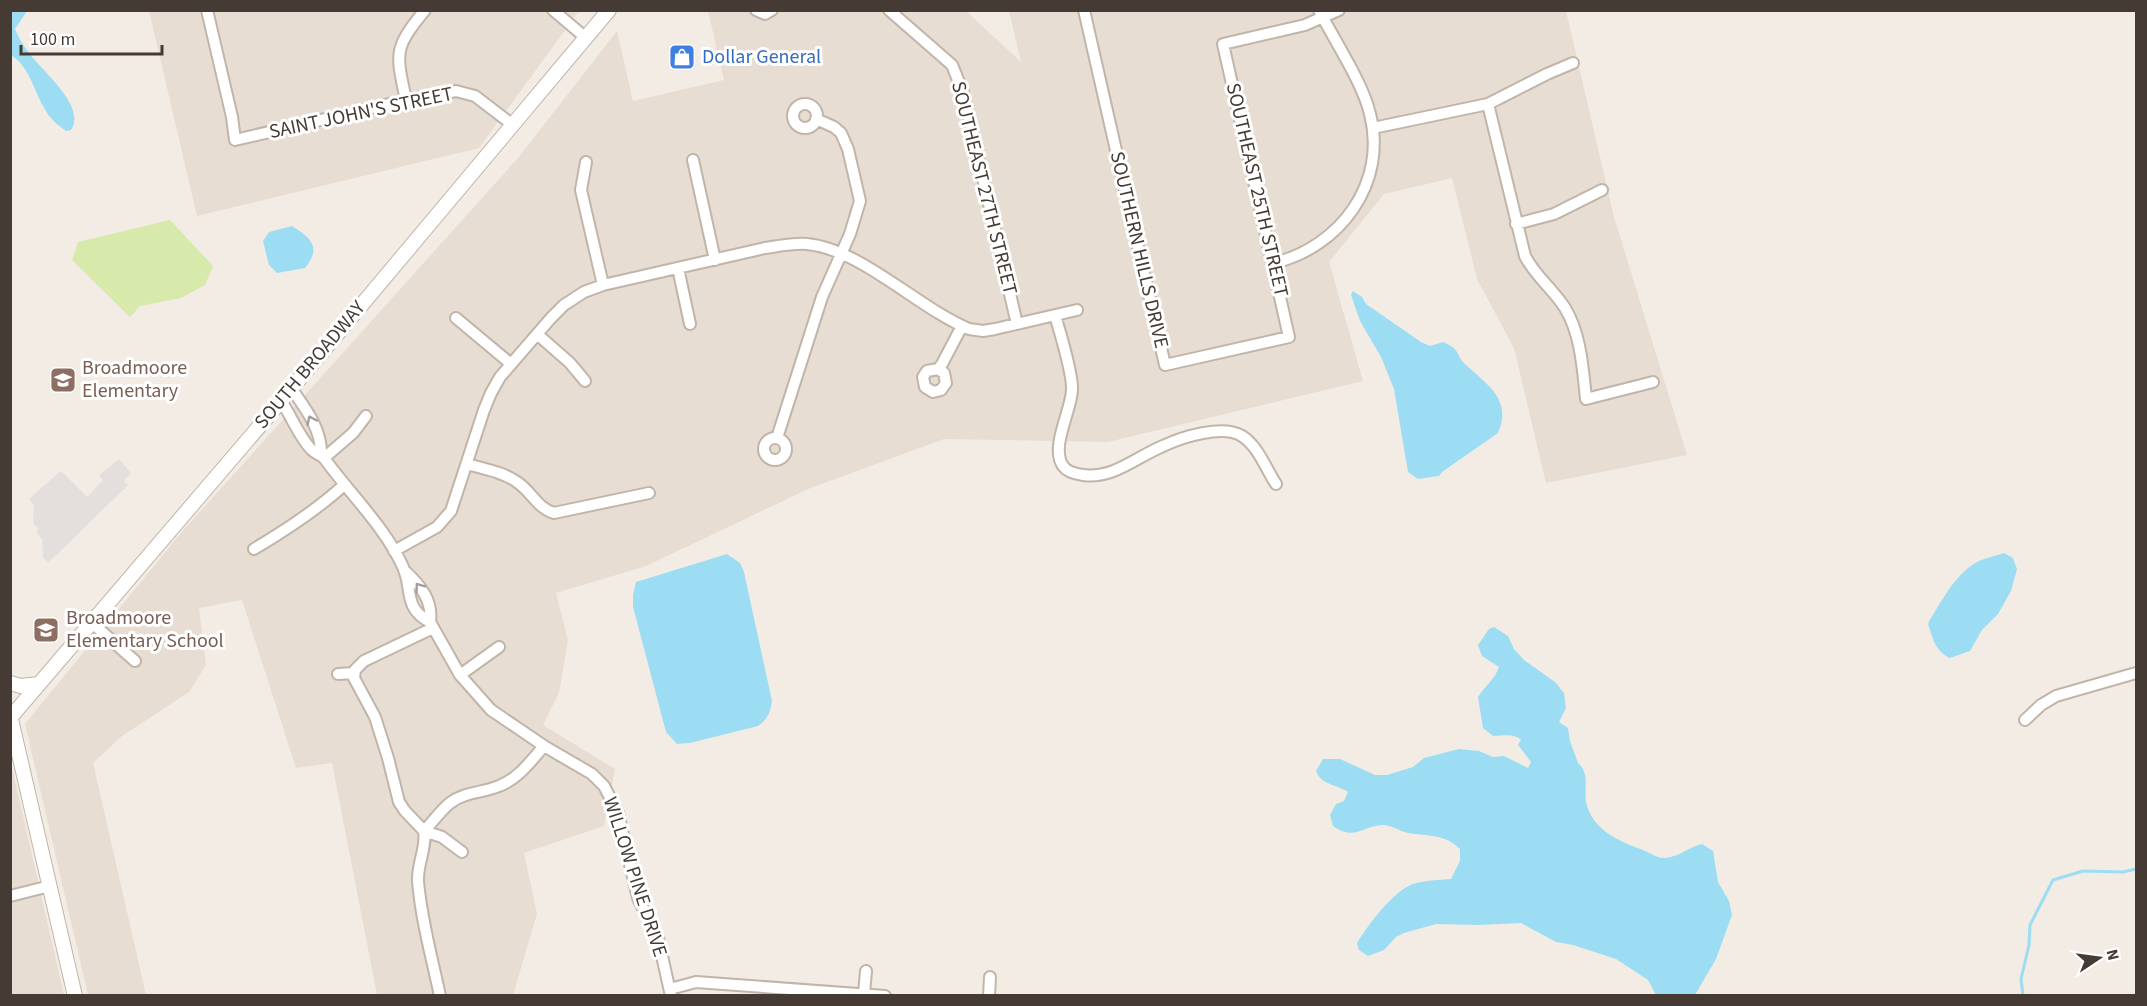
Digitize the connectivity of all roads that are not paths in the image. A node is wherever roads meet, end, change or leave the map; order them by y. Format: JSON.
{"nodes":[{"id":1,"x":207,"y":10,"type":"edge"},
{"id":2,"x":425,"y":10,"type":"edge"},
{"id":3,"x":553,"y":10,"type":"edge"},
{"id":4,"x":609,"y":10,"type":"edge"},
{"id":5,"x":756,"y":10,"type":"edge"},
{"id":6,"x":772,"y":10,"type":"edge"},
{"id":7,"x":889,"y":10,"type":"edge"},
{"id":8,"x":1084,"y":10,"type":"edge"},
{"id":9,"x":1339,"y":10,"type":"edge"},
{"id":10,"x":1321,"y":14,"type":"edge"},
{"id":11,"x":586,"y":38,"type":"junction"},
{"id":12,"x":1574,"y":63,"type":"dead end"},
{"id":13,"x":406,"y":100,"type":"junction"},
{"id":14,"x":1488,"y":104,"type":"junction"},
{"id":15,"x":816,"y":119,"type":"dead end"},
{"id":16,"x":513,"y":125,"type":"junction"},
{"id":17,"x":1373,"y":128,"type":"junction"},
{"id":18,"x":693,"y":160,"type":"dead end"},
{"id":19,"x":586,"y":162,"type":"dead end"},
{"id":20,"x":1602,"y":190,"type":"dead end"},
{"id":21,"x":1516,"y":224,"type":"junction"},
{"id":22,"x":841,"y":253,"type":"junction"},
{"id":23,"x":715,"y":260,"type":"junction"},
{"id":24,"x":1274,"y":263,"type":"junction"},
{"id":25,"x":678,"y":268,"type":"junction"},
{"id":26,"x":603,"y":285,"type":"junction"},
{"id":27,"x":1077,"y":310,"type":"dead end"},
{"id":28,"x":1055,"y":315,"type":"junction"},
{"id":29,"x":456,"y":318,"type":"dead end"},
{"id":30,"x":690,"y":324,"type":"dead end"},
{"id":31,"x":1017,"y":324,"type":"junction"},
{"id":32,"x":962,"y":326,"type":"junction"},
{"id":33,"x":537,"y":334,"type":"junction"},
{"id":34,"x":1289,"y":337,"type":"joint"},
{"id":35,"x":511,"y":364,"type":"junction"},
{"id":36,"x":938,"y":369,"type":"dead end"},
{"id":37,"x":585,"y":381,"type":"dead end"},
{"id":38,"x":1653,"y":382,"type":"dead end"},
{"id":39,"x":291,"y":388,"type":"junction"},
{"id":40,"x":281,"y":401,"type":"junction"},
{"id":41,"x":366,"y":416,"type":"dead end"},
{"id":42,"x":777,"y":438,"type":"dead end"},
{"id":43,"x":323,"y":457,"type":"junction"},
{"id":44,"x":467,"y":464,"type":"junction"},
{"id":45,"x":1276,"y":484,"type":"dead end"},
{"id":46,"x":344,"y":485,"type":"junction"},
{"id":47,"x":649,"y":493,"type":"dead end"},
{"id":48,"x":254,"y":549,"type":"dead end"},
{"id":49,"x":394,"y":551,"type":"junction"},
{"id":50,"x":404,"y":570,"type":"junction"},
{"id":51,"x":92,"y":623,"type":"junction"},
{"id":52,"x":431,"y":626,"type":"junction"},
{"id":53,"x":500,"y":647,"type":"dead end"},
{"id":54,"x":135,"y":661,"type":"dead end"},
{"id":55,"x":354,"y":673,"type":"junction"},
{"id":56,"x":2136,"y":673,"type":"edge"},
{"id":57,"x":338,"y":674,"type":"dead end"},
{"id":58,"x":460,"y":675,"type":"junction"},
{"id":59,"x":10,"y":683,"type":"edge"},
{"id":60,"x":39,"y":684,"type":"junction"},
{"id":61,"x":11,"y":716,"type":"edge"},
{"id":62,"x":2025,"y":720,"type":"dead end"},
{"id":63,"x":544,"y":746,"type":"junction"},
{"id":64,"x":424,"y":831,"type":"junction"},
{"id":65,"x":462,"y":852,"type":"dead end"},
{"id":66,"x":50,"y":886,"type":"junction"},
{"id":67,"x":10,"y":896,"type":"edge"},
{"id":68,"x":866,"y":971,"type":"dead end"},
{"id":69,"x":990,"y":977,"type":"dead end"},
{"id":70,"x":671,"y":992,"type":"edge"},
{"id":71,"x":864,"y":994,"type":"edge"},
{"id":72,"x":75,"y":996,"type":"edge"},
{"id":73,"x":440,"y":996,"type":"edge"},
{"id":74,"x":885,"y":996,"type":"edge"},
{"id":75,"x":989,"y":996,"type":"edge"}],
"edges":[{"from":1,"to":13,"type":"street","name":"SAINT JOHN'S STREET"},
{"from":2,"to":13,"type":"street"},
{"from":3,"to":11,"type":"street"},
{"from":4,"to":11,"type":"street","name":"SOUTH BROADWAY"},
{"from":5,"to":6,"type":"street"},
{"from":7,"to":31,"type":"street","name":"SOUTHEAST 27TH STREET"},
{"from":8,"to":34,"type":"street","name":"SOUTHERN HILLS DRIVE"},
{"from":9,"to":10,"type":"street"},
{"from":10,"to":17,"type":"street"},
{"from":10,"to":24,"type":"street","name":"SOUTHEAST 25TH STREET"},
{"from":11,"to":16,"type":"street","name":"SOUTH BROADWAY"},
{"from":12,"to":14,"type":"street"},
{"from":13,"to":16,"type":"street","name":"SAINT JOHN'S STREET"},
{"from":14,"to":17,"type":"street"},
{"from":14,"to":21,"type":"street"},
{"from":15,"to":22,"type":"street"},
{"from":16,"to":39,"type":"street","name":"SOUTH BROADWAY"},
{"from":17,"to":24,"type":"street"},
{"from":18,"to":23,"type":"street"},
{"from":19,"to":26,"type":"street"},
{"from":20,"to":21,"type":"street"},
{"from":21,"to":38,"type":"street"},
{"from":22,"to":23,"type":"street"},
{"from":22,"to":32,"type":"street"},
{"from":22,"to":42,"type":"street"},
{"from":23,"to":25,"type":"street"},
{"from":24,"to":34,"type":"street","name":"SOUTHEAST 25TH STREET"},
{"from":25,"to":26,"type":"street"},
{"from":25,"to":30,"type":"street"},
{"from":26,"to":33,"type":"street"},
{"from":27,"to":28,"type":"street"},
{"from":28,"to":31,"type":"street"},
{"from":28,"to":45,"type":"street"},
{"from":29,"to":35,"type":"street"},
{"from":31,"to":32,"type":"street"},
{"from":32,"to":36,"type":"street"},
{"from":33,"to":35,"type":"street"},
{"from":33,"to":37,"type":"street"},
{"from":35,"to":44,"type":"street"},
{"from":39,"to":40,"type":"street","name":"SOUTH BROADWAY"},
{"from":43,"to":39,"type":"street","name":"WILLOW PINE DRIVE","one_way":true},
{"from":40,"to":43,"type":"street","name":"WILLOW PINE DRIVE"},
{"from":40,"to":51,"type":"street","name":"SOUTH BROADWAY"},
{"from":41,"to":43,"type":"street"},
{"from":43,"to":46,"type":"street","name":"WILLOW PINE DRIVE"},
{"from":44,"to":47,"type":"street"},
{"from":44,"to":49,"type":"street"},
{"from":46,"to":48,"type":"street"},
{"from":46,"to":49,"type":"street","name":"WILLOW PINE DRIVE"},
{"from":49,"to":50,"type":"street","name":"WILLOW PINE DRIVE"},
{"from":50,"to":52,"type":"street","name":"WILLOW PINE DRIVE"},
{"from":52,"to":50,"type":"street","name":"WILLOW PINE DRIVE","one_way":true},
{"from":51,"to":54,"type":"street"},
{"from":51,"to":60,"type":"street","name":"SOUTH BROADWAY"},
{"from":52,"to":55,"type":"street"},
{"from":52,"to":58,"type":"street","name":"WILLOW PINE DRIVE"},
{"from":53,"to":58,"type":"street"},
{"from":55,"to":57,"type":"street"},
{"from":55,"to":64,"type":"street"},
{"from":56,"to":62,"type":"street"},
{"from":58,"to":63,"type":"street","name":"WILLOW PINE DRIVE"},
{"from":59,"to":60,"type":"street"},
{"from":60,"to":61,"type":"street","name":"SOUTH BROADWAY"},
{"from":61,"to":66,"type":"street"},
{"from":63,"to":64,"type":"street"},
{"from":63,"to":70,"type":"street","name":"WILLOW PINE DRIVE"},
{"from":64,"to":65,"type":"street"},
{"from":64,"to":73,"type":"street"},
{"from":66,"to":67,"type":"street"},
{"from":66,"to":72,"type":"street"},
{"from":68,"to":71,"type":"street"},
{"from":69,"to":75,"type":"street"},
{"from":70,"to":71,"type":"street"},
{"from":71,"to":74,"type":"street"}]}
